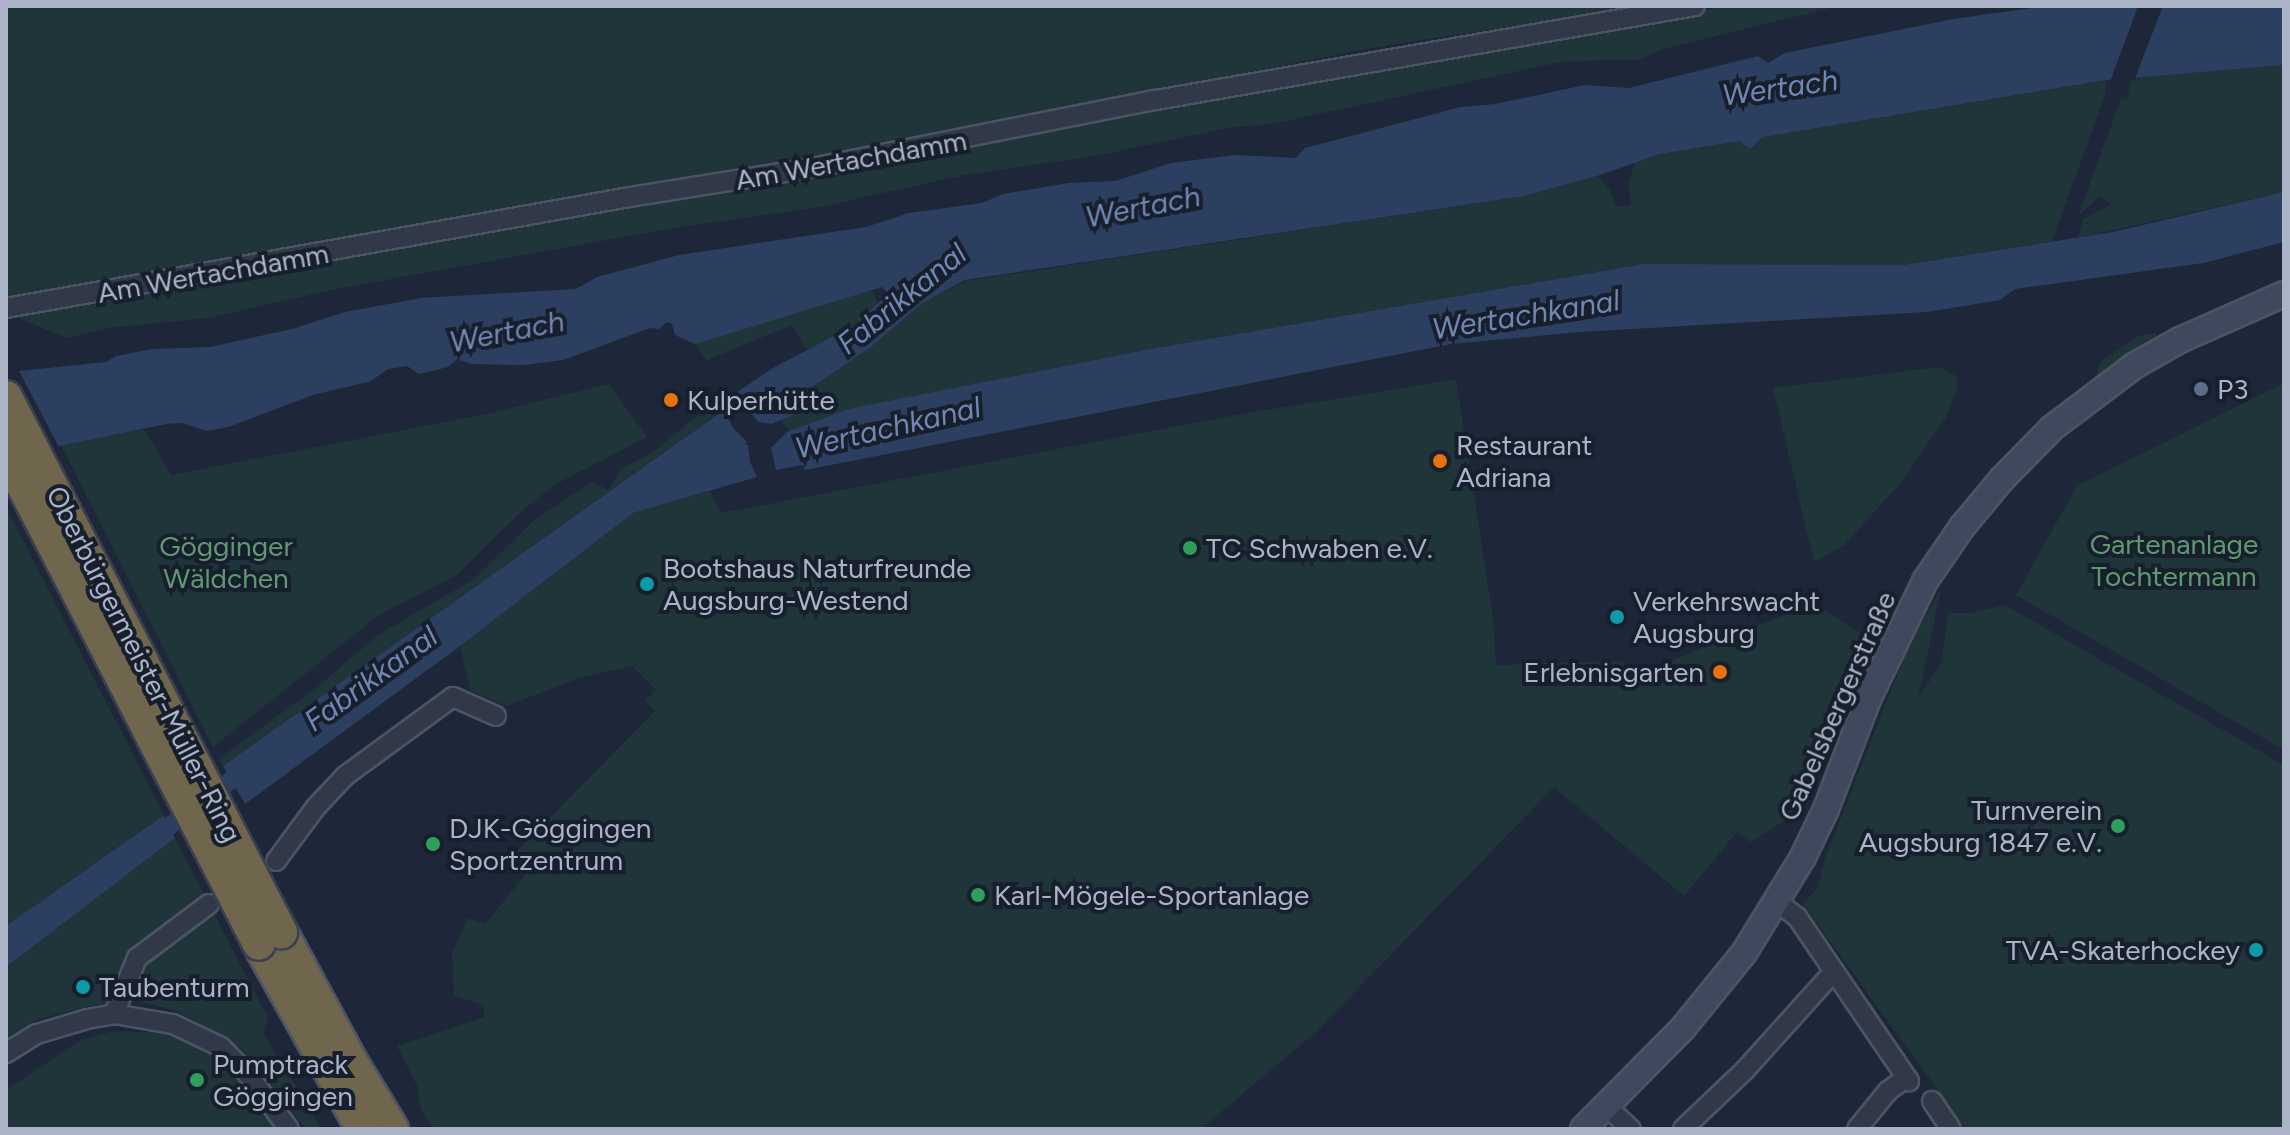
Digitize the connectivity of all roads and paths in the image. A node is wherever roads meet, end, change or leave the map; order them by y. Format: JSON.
{"nodes":[{"id":1,"x":1695,"y":6,"type":"edge"},
{"id":2,"x":2284,"y":294,"type":"edge"},
{"id":3,"x":6,"y":308,"type":"edge"},
{"id":4,"x":6,"y":397,"type":"edge"},
{"id":5,"x":6,"y":453,"type":"edge"},
{"id":6,"x":496,"y":716,"type":"dead end"},
{"id":7,"x":276,"y":861,"type":"dead end"},
{"id":8,"x":1777,"y":902,"type":"junction"},
{"id":9,"x":209,"y":904,"type":"dead end"},
{"id":10,"x":270,"y":938,"type":"junction"},
{"id":11,"x":1834,"y":971,"type":"junction"},
{"id":12,"x":114,"y":1014,"type":"junction"},
{"id":13,"x":6,"y":1053,"type":"edge"},
{"id":14,"x":1932,"y":1101,"type":"dead end"},
{"id":15,"x":1606,"y":1106,"type":"junction"},
{"id":16,"x":289,"y":1129,"type":"edge"},
{"id":17,"x":363,"y":1129,"type":"edge"},
{"id":18,"x":392,"y":1129,"type":"edge"},
{"id":19,"x":1583,"y":1129,"type":"edge"},
{"id":20,"x":1631,"y":1129,"type":"edge"},
{"id":21,"x":1683,"y":1129,"type":"edge"},
{"id":22,"x":1857,"y":1129,"type":"edge"},
{"id":23,"x":1951,"y":1129,"type":"edge"}],
"edges":[{"from":1,"to":3,"type":"street","name":"Am Wertachdamm"},
{"from":2,"to":8,"type":"street","name":"Gabelsbergerstraße"},
{"from":4,"to":10,"type":"highway","name":"Oberbürgermeister-Müller-Ring","bridge":true},
{"from":5,"to":10,"type":"highway","name":"Oberbürgermeister-Müller-Ring","bridge":true},
{"from":6,"to":7,"type":"street"},
{"from":8,"to":11,"type":"street"},
{"from":8,"to":15,"type":"street","name":"Gabelsbergerstraße"},
{"from":9,"to":12,"type":"street"},
{"from":10,"to":17,"type":"highway"},
{"from":10,"to":18,"type":"highway"},
{"from":11,"to":21,"type":"street"},
{"from":11,"to":22,"type":"street"},
{"from":12,"to":13,"type":"street"},
{"from":12,"to":16,"type":"street"},
{"from":14,"to":23,"type":"street"},
{"from":15,"to":19,"type":"street","name":"Gabelsbergerstraße"},
{"from":15,"to":20,"type":"street"}]}
